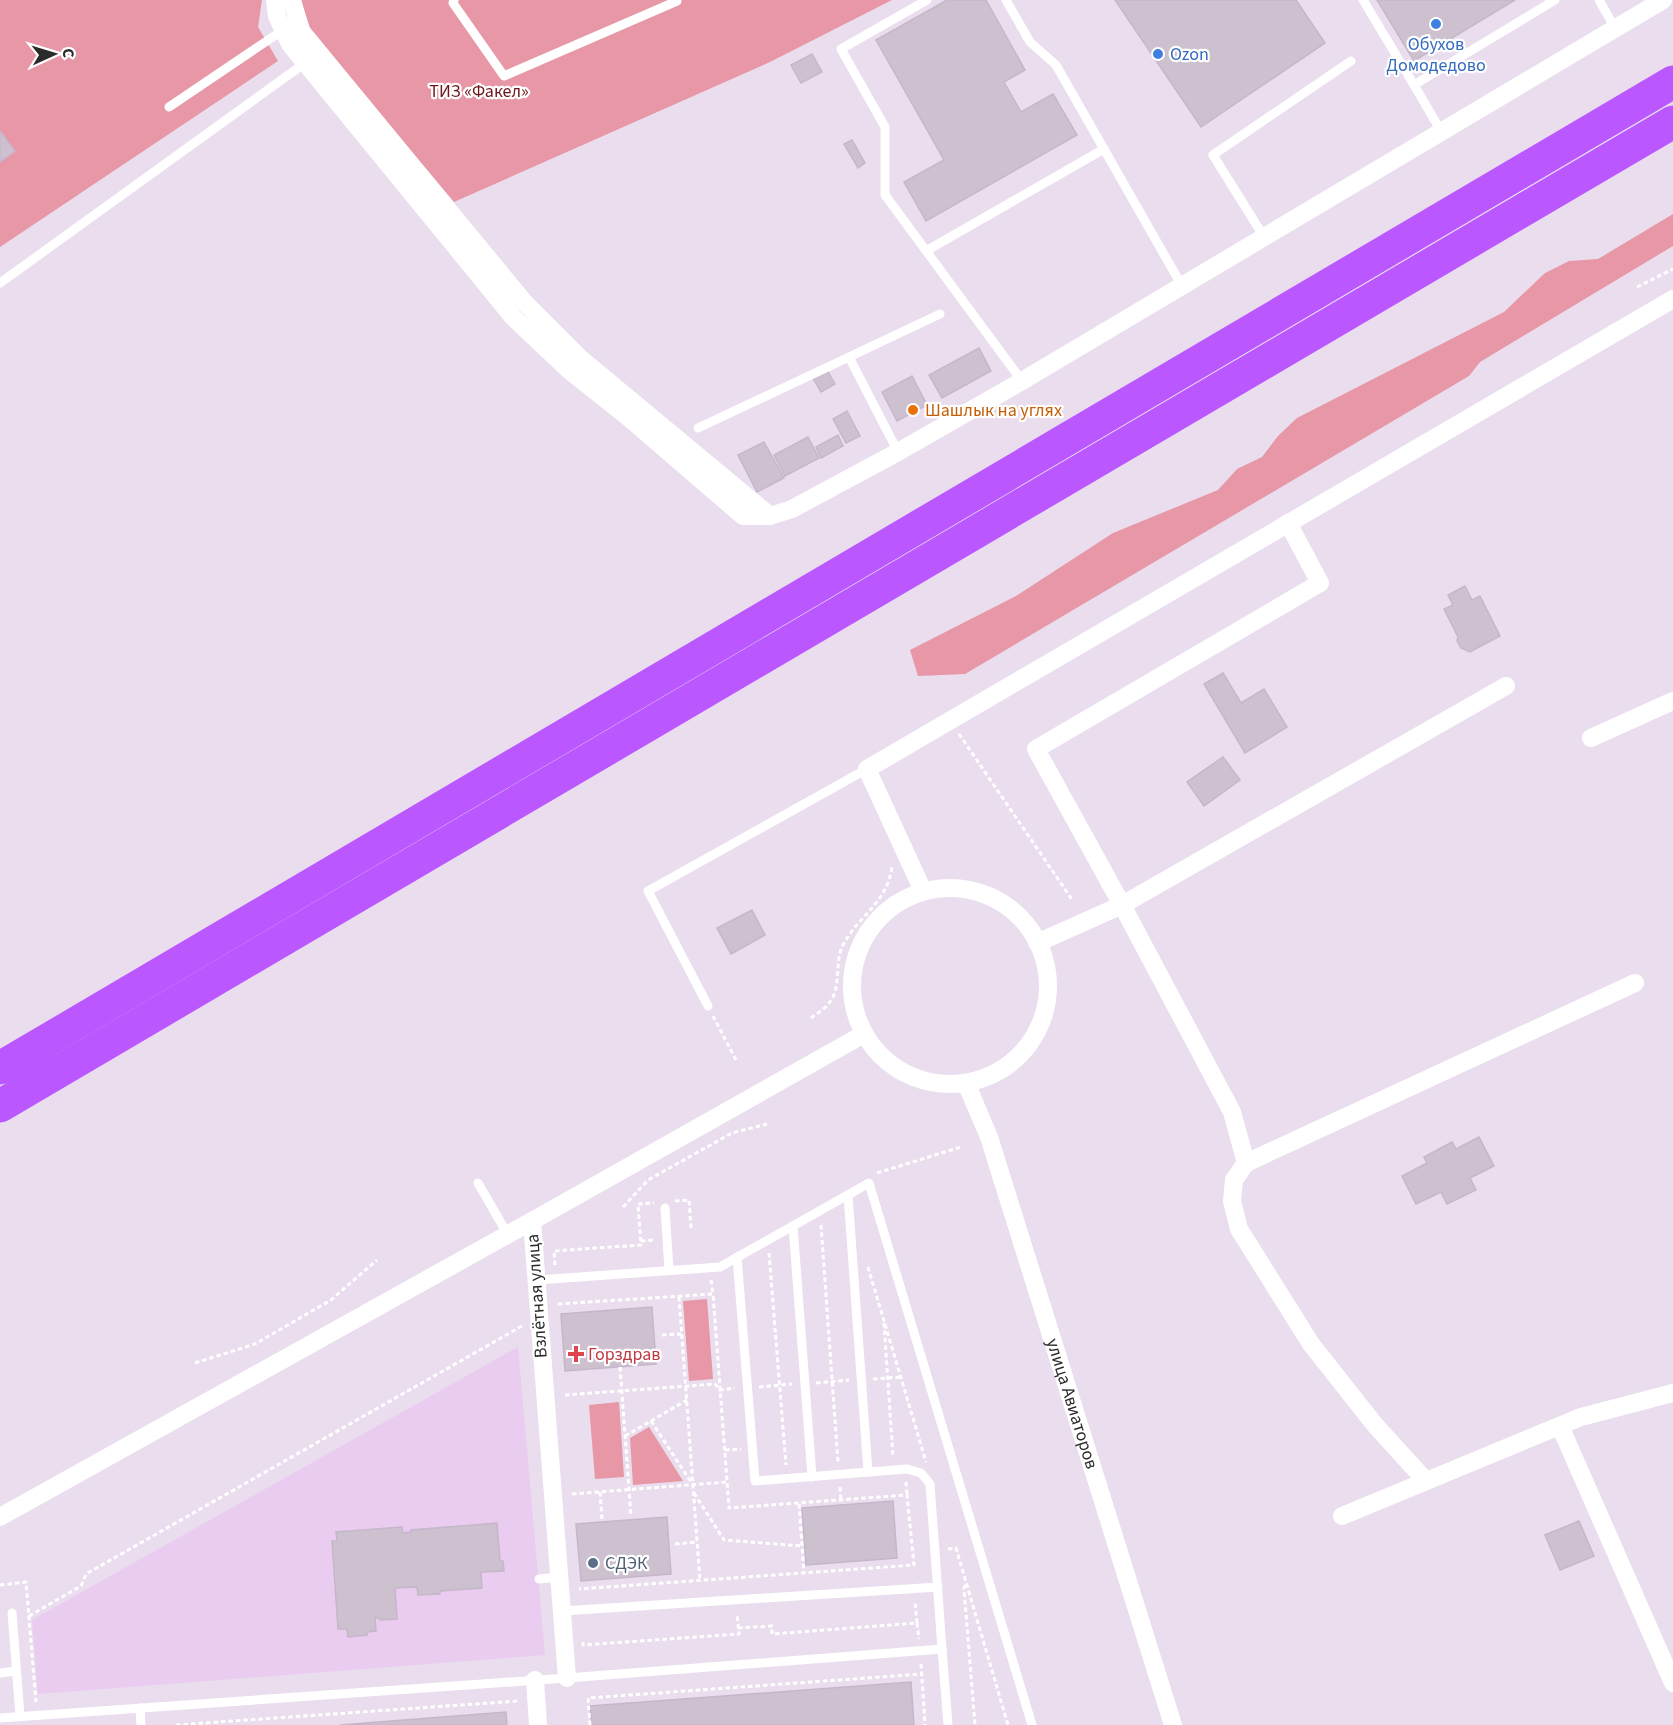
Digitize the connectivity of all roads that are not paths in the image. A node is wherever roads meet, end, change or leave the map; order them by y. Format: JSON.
{"nodes":[{"id":1,"x":275,"y":0,"type":"edge"},
{"id":2,"x":292,"y":0,"type":"edge"},
{"id":3,"x":454,"y":0,"type":"edge"},
{"id":4,"x":927,"y":0,"type":"edge"},
{"id":5,"x":1006,"y":0,"type":"edge"},
{"id":6,"x":1363,"y":0,"type":"edge"},
{"id":7,"x":1555,"y":0,"type":"edge"},
{"id":8,"x":1599,"y":0,"type":"edge"},
{"id":9,"x":1662,"y":0,"type":"edge"},
{"id":10,"x":677,"y":1,"type":"edge"},
{"id":11,"x":1615,"y":28,"type":"junction"},
{"id":12,"x":283,"y":30,"type":"junction"},
{"id":13,"x":1351,"y":61,"type":"dead end"},
{"id":14,"x":305,"y":63,"type":"junction"},
{"id":15,"x":1673,"y":82,"type":"edge"},
{"id":16,"x":1414,"y":85,"type":"junction"},
{"id":17,"x":169,"y":107,"type":"dead end"},
{"id":18,"x":1673,"y":122,"type":"edge"},
{"id":19,"x":1441,"y":131,"type":"junction"},
{"id":20,"x":1104,"y":149,"type":"junction"},
{"id":21,"x":1264,"y":237,"type":"junction"},
{"id":22,"x":926,"y":251,"type":"junction"},
{"id":23,"x":0,"y":283,"type":"edge"},
{"id":24,"x":1182,"y":286,"type":"junction"},
{"id":25,"x":1673,"y":299,"type":"edge"},
{"id":26,"x":940,"y":314,"type":"dead end"},
{"id":27,"x":849,"y":357,"type":"junction"},
{"id":28,"x":1022,"y":381,"type":"junction"},
{"id":29,"x":698,"y":428,"type":"dead end"},
{"id":30,"x":898,"y":452,"type":"junction"},
{"id":31,"x":770,"y":516,"type":"junction"},
{"id":32,"x":1288,"y":523,"type":"junction"},
{"id":33,"x":1506,"y":686,"type":"dead end"},
{"id":34,"x":1673,"y":700,"type":"edge"},
{"id":35,"x":1591,"y":738,"type":"dead end"},
{"id":36,"x":867,"y":768,"type":"junction"},
{"id":37,"x":923,"y":891,"type":"junction"},
{"id":38,"x":1122,"y":905,"type":"junction"},
{"id":39,"x":1037,"y":943,"type":"junction"},
{"id":40,"x":1635,"y":983,"type":"dead end"},
{"id":41,"x":708,"y":1006,"type":"road end"},
{"id":42,"x":864,"y":1034,"type":"junction"},
{"id":43,"x":0,"y":1068,"type":"edge"},
{"id":44,"x":966,"y":1083,"type":"junction"},
{"id":45,"x":0,"y":1106,"type":"edge"},
{"id":46,"x":1246,"y":1163,"type":"junction"},
{"id":47,"x":478,"y":1183,"type":"dead end"},
{"id":48,"x":848,"y":1195,"type":"junction"},
{"id":49,"x":664,"y":1204,"type":"road end"},
{"id":50,"x":532,"y":1221,"type":"junction"},
{"id":51,"x":793,"y":1226,"type":"junction"},
{"id":52,"x":508,"y":1235,"type":"junction"},
{"id":53,"x":737,"y":1257,"type":"junction"},
{"id":54,"x":669,"y":1270,"type":"junction"},
{"id":55,"x":537,"y":1280,"type":"junction"},
{"id":56,"x":1673,"y":1393,"type":"edge"},
{"id":57,"x":1560,"y":1426,"type":"junction"},
{"id":58,"x":868,"y":1472,"type":"junction"},
{"id":59,"x":812,"y":1477,"type":"junction"},
{"id":60,"x":1426,"y":1481,"type":"junction"},
{"id":61,"x":1342,"y":1516,"type":"dead end"},
{"id":62,"x":0,"y":1517,"type":"edge"},
{"id":63,"x":559,"y":1578,"type":"junction"},
{"id":64,"x":539,"y":1580,"type":"dead end"},
{"id":65,"x":938,"y":1587,"type":"junction"},
{"id":66,"x":571,"y":1611,"type":"junction"},
{"id":67,"x":12,"y":1613,"type":"dead end"},
{"id":68,"x":942,"y":1649,"type":"junction"},
{"id":69,"x":16,"y":1671,"type":"junction"},
{"id":70,"x":0,"y":1673,"type":"edge"},
{"id":71,"x":567,"y":1678,"type":"junction"},
{"id":72,"x":534,"y":1680,"type":"junction"},
{"id":73,"x":1673,"y":1683,"type":"edge"},
{"id":74,"x":140,"y":1708,"type":"junction"},
{"id":75,"x":20,"y":1716,"type":"junction"},
{"id":76,"x":0,"y":1718,"type":"edge"},
{"id":77,"x":141,"y":1725,"type":"edge"},
{"id":78,"x":538,"y":1725,"type":"edge"},
{"id":79,"x":948,"y":1725,"type":"edge"},
{"id":80,"x":1032,"y":1725,"type":"edge"},
{"id":81,"x":1173,"y":1725,"type":"edge"}],
"edges":[{"from":1,"to":12,"type":"street"},
{"from":2,"to":31,"type":"street"},
{"from":3,"to":10,"type":"lane"},
{"from":4,"to":22,"type":"lane"},
{"from":5,"to":20,"type":"lane"},
{"from":6,"to":16,"type":"lane"},
{"from":7,"to":16,"type":"lane"},
{"from":8,"to":11,"type":"lane"},
{"from":9,"to":11,"type":"street"},
{"from":11,"to":19,"type":"street"},
{"from":12,"to":14,"type":"street"},
{"from":12,"to":17,"type":"lane"},
{"from":13,"to":21,"type":"lane"},
{"from":14,"to":23,"type":"lane"},
{"from":14,"to":31,"type":"street"},
{"from":15,"to":43,"type":"highway"},
{"from":16,"to":19,"type":"lane"},
{"from":18,"to":45,"type":"highway"},
{"from":19,"to":21,"type":"street"},
{"from":20,"to":22,"type":"lane"},
{"from":20,"to":24,"type":"lane"},
{"from":21,"to":24,"type":"street"},
{"from":22,"to":28,"type":"lane"},
{"from":24,"to":28,"type":"street"},
{"from":25,"to":32,"type":"street"},
{"from":26,"to":27,"type":"lane"},
{"from":27,"to":29,"type":"lane"},
{"from":27,"to":30,"type":"lane"},
{"from":28,"to":30,"type":"street"},
{"from":30,"to":31,"type":"street"},
{"from":32,"to":36,"type":"street"},
{"from":32,"to":38,"type":"street"},
{"from":33,"to":38,"type":"street"},
{"from":34,"to":35,"type":"street"},
{"from":36,"to":37,"type":"street"},
{"from":36,"to":41,"type":"lane"},
{"from":37,"to":39,"type":"street"},
{"from":37,"to":42,"type":"street"},
{"from":38,"to":39,"type":"street"},
{"from":38,"to":46,"type":"street"},
{"from":39,"to":44,"type":"street"},
{"from":40,"to":46,"type":"street"},
{"from":42,"to":44,"type":"street"},
{"from":42,"to":50,"type":"street","name":"Взлётная улица"},
{"from":44,"to":81,"type":"street","name":"улица Авиаторов"},
{"from":46,"to":60,"type":"street"},
{"from":47,"to":52,"type":"lane"},
{"from":48,"to":51,"type":"lane"},
{"from":48,"to":58,"type":"lane"},
{"from":48,"to":80,"type":"lane"},
{"from":49,"to":54,"type":"lane"},
{"from":50,"to":52,"type":"street"},
{"from":50,"to":55,"type":"street","name":"Взлётная улица"},
{"from":51,"to":53,"type":"lane"},
{"from":51,"to":59,"type":"lane"},
{"from":52,"to":62,"type":"street"},
{"from":53,"to":54,"type":"lane"},
{"from":53,"to":59,"type":"lane"},
{"from":54,"to":55,"type":"lane"},
{"from":55,"to":63,"type":"street","name":"Взлётная улица"},
{"from":56,"to":57,"type":"street"},
{"from":57,"to":60,"type":"street"},
{"from":57,"to":73,"type":"street"},
{"from":58,"to":59,"type":"lane"},
{"from":58,"to":65,"type":"lane"},
{"from":60,"to":61,"type":"street"},
{"from":63,"to":64,"type":"lane"},
{"from":63,"to":66,"type":"street","name":"Взлётная улица"},
{"from":65,"to":66,"type":"lane"},
{"from":65,"to":68,"type":"lane"},
{"from":66,"to":71,"type":"street","name":"Взлётная улица"},
{"from":67,"to":69,"type":"lane"},
{"from":68,"to":71,"type":"lane"},
{"from":68,"to":79,"type":"lane"},
{"from":69,"to":70,"type":"lane"},
{"from":69,"to":75,"type":"lane"},
{"from":71,"to":72,"type":"lane"},
{"from":72,"to":74,"type":"lane"},
{"from":72,"to":78,"type":"street"},
{"from":74,"to":75,"type":"lane"},
{"from":74,"to":77,"type":"lane"},
{"from":75,"to":76,"type":"lane"}]}
